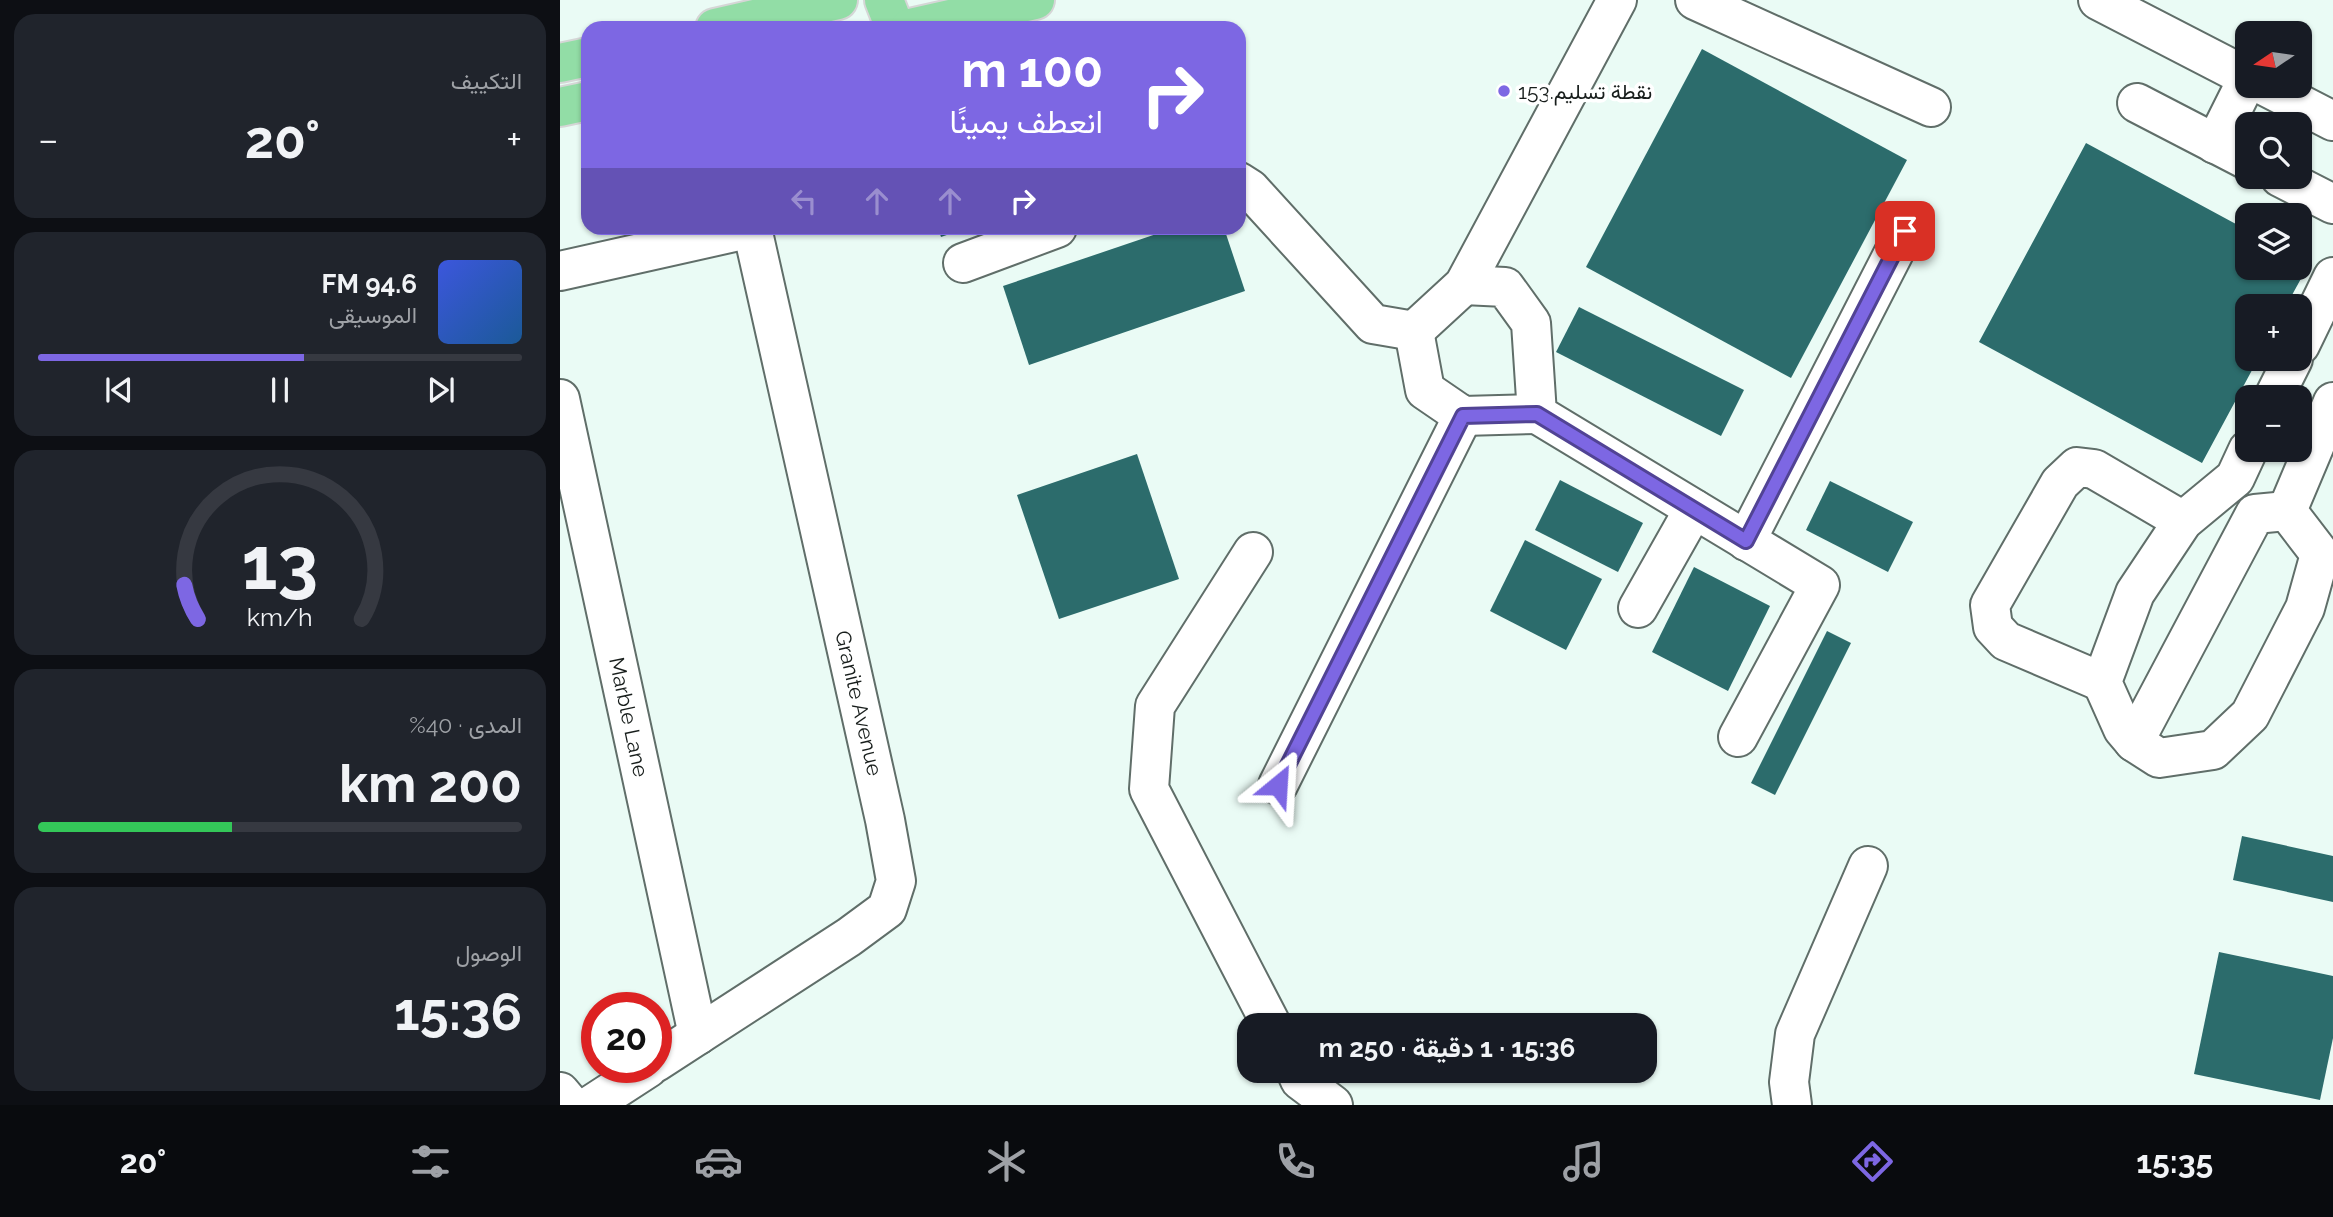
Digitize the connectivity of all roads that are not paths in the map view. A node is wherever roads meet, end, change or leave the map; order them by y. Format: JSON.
{"nodes":[{"id":1,"x":838,"y":0,"type":"edge"},
{"id":2,"x":884,"y":0,"type":"edge"},
{"id":3,"x":1035,"y":0,"type":"edge"},
{"id":4,"x":1617,"y":0,"type":"edge"},
{"id":5,"x":1695,"y":0,"type":"edge"},
{"id":6,"x":2098,"y":0,"type":"edge"},
{"id":7,"x":746,"y":21,"type":"edge"},
{"id":8,"x":892,"y":21,"type":"edge"},
{"id":9,"x":941,"y":21,"type":"edge"},
{"id":10,"x":581,"y":58,"type":"edge"},
{"id":11,"x":560,"y":63,"type":"edge"},
{"id":12,"x":2235,"y":72,"type":"edge"},
{"id":13,"x":2243,"y":98,"type":"edge"},
{"id":14,"x":2288,"y":98,"type":"edge"},
{"id":15,"x":581,"y":102,"type":"edge"},
{"id":16,"x":2137,"y":103,"type":"dead end"},
{"id":17,"x":560,"y":107,"type":"edge"},
{"id":18,"x":1931,"y":107,"type":"dead end"},
{"id":19,"x":2333,"y":121,"type":"edge"},
{"id":20,"x":2231,"y":152,"type":"edge"},
{"id":21,"x":1246,"y":186,"type":"edge"},
{"id":22,"x":2304,"y":189,"type":"edge"},
{"id":23,"x":2333,"y":204,"type":"edge"},
{"id":24,"x":1905,"y":231,"type":"dead end"},
{"id":25,"x":721,"y":235,"type":"edge"},
{"id":26,"x":754,"y":235,"type":"edge"},
{"id":27,"x":1038,"y":235,"type":"edge"},
{"id":28,"x":963,"y":263,"type":"dead end"},
{"id":29,"x":560,"y":271,"type":"edge"},
{"id":30,"x":2333,"y":277,"type":"edge"},
{"id":31,"x":1464,"y":285,"type":"junction"},
{"id":32,"x":2312,"y":320,"type":"edge"},
{"id":33,"x":1414,"y":331,"type":"junction"},
{"id":34,"x":560,"y":399,"type":"edge"},
{"id":35,"x":2333,"y":402,"type":"edge"},
{"id":36,"x":1537,"y":414,"type":"junction"},
{"id":37,"x":1463,"y":416,"type":"junction"},
{"id":38,"x":2242,"y":462,"type":"edge"},
{"id":39,"x":1694,"y":509,"type":"junction"},
{"id":40,"x":2287,"y":511,"type":"junction"},
{"id":41,"x":2183,"y":521,"type":"junction"},
{"id":42,"x":1746,"y":541,"type":"junction"},
{"id":43,"x":1253,"y":552,"type":"dead end"},
{"id":44,"x":1639,"y":608,"type":"dead end"},
{"id":45,"x":2102,"y":682,"type":"junction"},
{"id":46,"x":1738,"y":737,"type":"dead end"},
{"id":47,"x":2134,"y":742,"type":"junction"},
{"id":48,"x":1278,"y":785,"type":"dead end"},
{"id":49,"x":1868,"y":866,"type":"dead end"},
{"id":50,"x":1265,"y":1013,"type":"edge"},
{"id":51,"x":698,"y":1035,"type":"junction"},
{"id":52,"x":672,"y":1052,"type":"edge"},
{"id":53,"x":625,"y":1083,"type":"edge"},
{"id":54,"x":1304,"y":1083,"type":"edge"},
{"id":55,"x":560,"y":1092,"type":"edge"},
{"id":56,"x":570,"y":1105,"type":"edge"},
{"id":57,"x":591,"y":1105,"type":"edge"},
{"id":58,"x":1334,"y":1105,"type":"edge"},
{"id":59,"x":1792,"y":1105,"type":"edge"}],
"edges":[{"from":1,"to":7,"type":"main road"},
{"from":2,"to":8,"type":"main road"},
{"from":3,"to":9,"type":"main road"},
{"from":4,"to":31,"type":"street"},
{"from":5,"to":18,"type":"street"},
{"from":6,"to":12,"type":"street"},
{"from":10,"to":11,"type":"main road"},
{"from":13,"to":20,"type":"street"},
{"from":14,"to":19,"type":"street"},
{"from":15,"to":17,"type":"main road"},
{"from":16,"to":20,"type":"street"},
{"from":21,"to":33,"type":"street"},
{"from":22,"to":23,"type":"street"},
{"from":24,"to":42,"type":"street"},
{"from":25,"to":29,"type":"street"},
{"from":26,"to":51,"type":"street","name":"Granite Avenue"},
{"from":27,"to":28,"type":"street"},
{"from":30,"to":32,"type":"street"},
{"from":31,"to":33,"type":"street"},
{"from":31,"to":36,"type":"street"},
{"from":33,"to":37,"type":"street"},
{"from":34,"to":51,"type":"street","name":"Marble Lane"},
{"from":35,"to":40,"type":"street"},
{"from":36,"to":37,"type":"street"},
{"from":36,"to":39,"type":"street"},
{"from":37,"to":48,"type":"street"},
{"from":38,"to":41,"type":"street"},
{"from":39,"to":42,"type":"street"},
{"from":39,"to":44,"type":"street"},
{"from":40,"to":47,"type":"street"},
{"from":40,"to":47,"type":"street"},
{"from":41,"to":45,"type":"street"},
{"from":41,"to":45,"type":"street"},
{"from":42,"to":46,"type":"street"},
{"from":43,"to":50,"type":"street"},
{"from":45,"to":47,"type":"street"},
{"from":49,"to":59,"type":"street"},
{"from":51,"to":52,"type":"street","name":"Granite Avenue"},
{"from":53,"to":57,"type":"street"},
{"from":54,"to":58,"type":"street"},
{"from":55,"to":56,"type":"street"}]}
